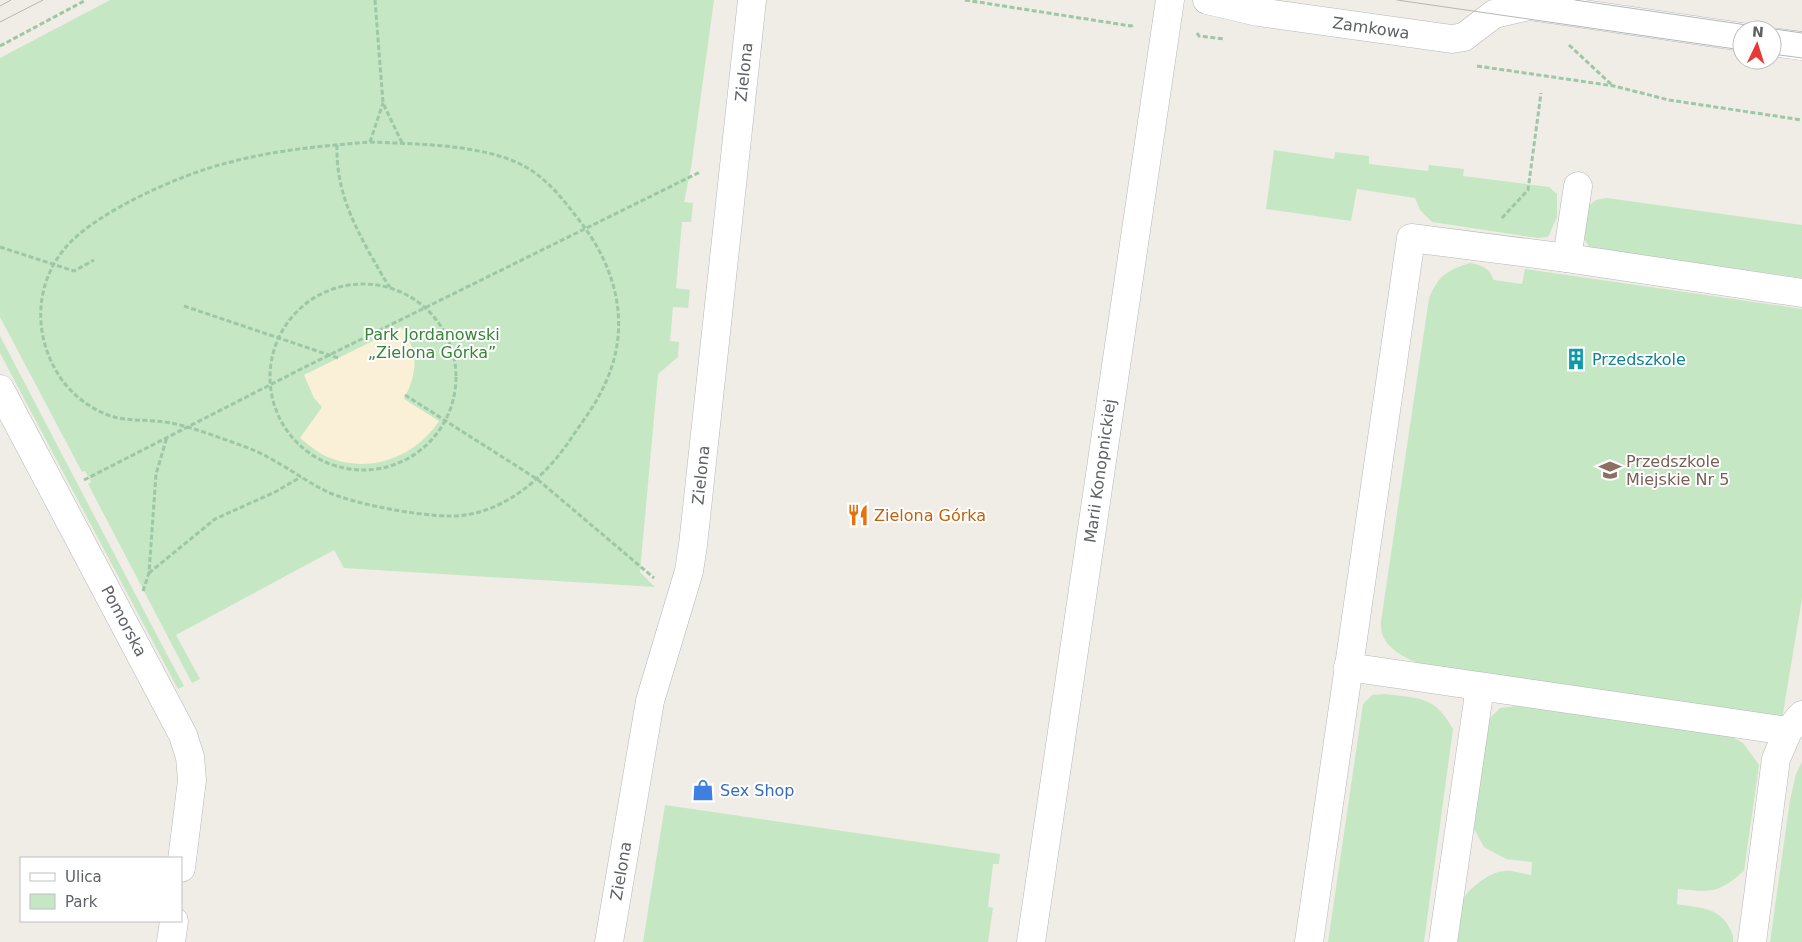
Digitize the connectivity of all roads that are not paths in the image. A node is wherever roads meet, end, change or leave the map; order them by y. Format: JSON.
{"nodes":[{"id":1,"x":752,"y":0,"type":"edge"},
{"id":2,"x":1170,"y":0,"type":"edge"},
{"id":3,"x":1206,"y":0,"type":"edge"},
{"id":4,"x":1484,"y":0,"type":"edge"},
{"id":5,"x":1524,"y":2,"type":"edge"},
{"id":6,"x":1732,"y":35,"type":"edge"},
{"id":7,"x":1782,"y":43,"type":"edge"},
{"id":8,"x":1802,"y":46,"type":"edge"},
{"id":9,"x":1578,"y":186,"type":"dead end"},
{"id":10,"x":1567,"y":258,"type":"junction"},
{"id":11,"x":1802,"y":293,"type":"edge"},
{"id":12,"x":0,"y":388,"type":"edge"},
{"id":13,"x":1348,"y":667,"type":"junction"},
{"id":14,"x":1480,"y":687,"type":"junction"},
{"id":15,"x":1795,"y":723,"type":"edge"},
{"id":16,"x":182,"y":860,"type":"edge"},
{"id":17,"x":174,"y":922,"type":"edge"},
{"id":18,"x":171,"y":942,"type":"edge"},
{"id":19,"x":609,"y":942,"type":"edge"},
{"id":20,"x":1031,"y":942,"type":"edge"},
{"id":21,"x":1309,"y":942,"type":"edge"},
{"id":22,"x":1442,"y":942,"type":"edge"},
{"id":23,"x":1752,"y":942,"type":"edge"}],
"edges":[{"from":1,"to":19,"type":"street","name":"Zielona"},
{"from":2,"to":20,"type":"street","name":"Marii Konopnickiej"},
{"from":3,"to":5,"type":"street","name":"Zamkowa"},
{"from":4,"to":5,"type":"street"},
{"from":5,"to":6,"type":"street","name":"Zamkowa"},
{"from":7,"to":8,"type":"street"},
{"from":9,"to":10,"type":"street"},
{"from":10,"to":11,"type":"street"},
{"from":10,"to":13,"type":"street"},
{"from":12,"to":16,"type":"street","name":"Pomorska"},
{"from":13,"to":14,"type":"street"},
{"from":13,"to":21,"type":"street"},
{"from":14,"to":15,"type":"street"},
{"from":14,"to":22,"type":"street"},
{"from":15,"to":23,"type":"street"},
{"from":17,"to":18,"type":"street"}]}
